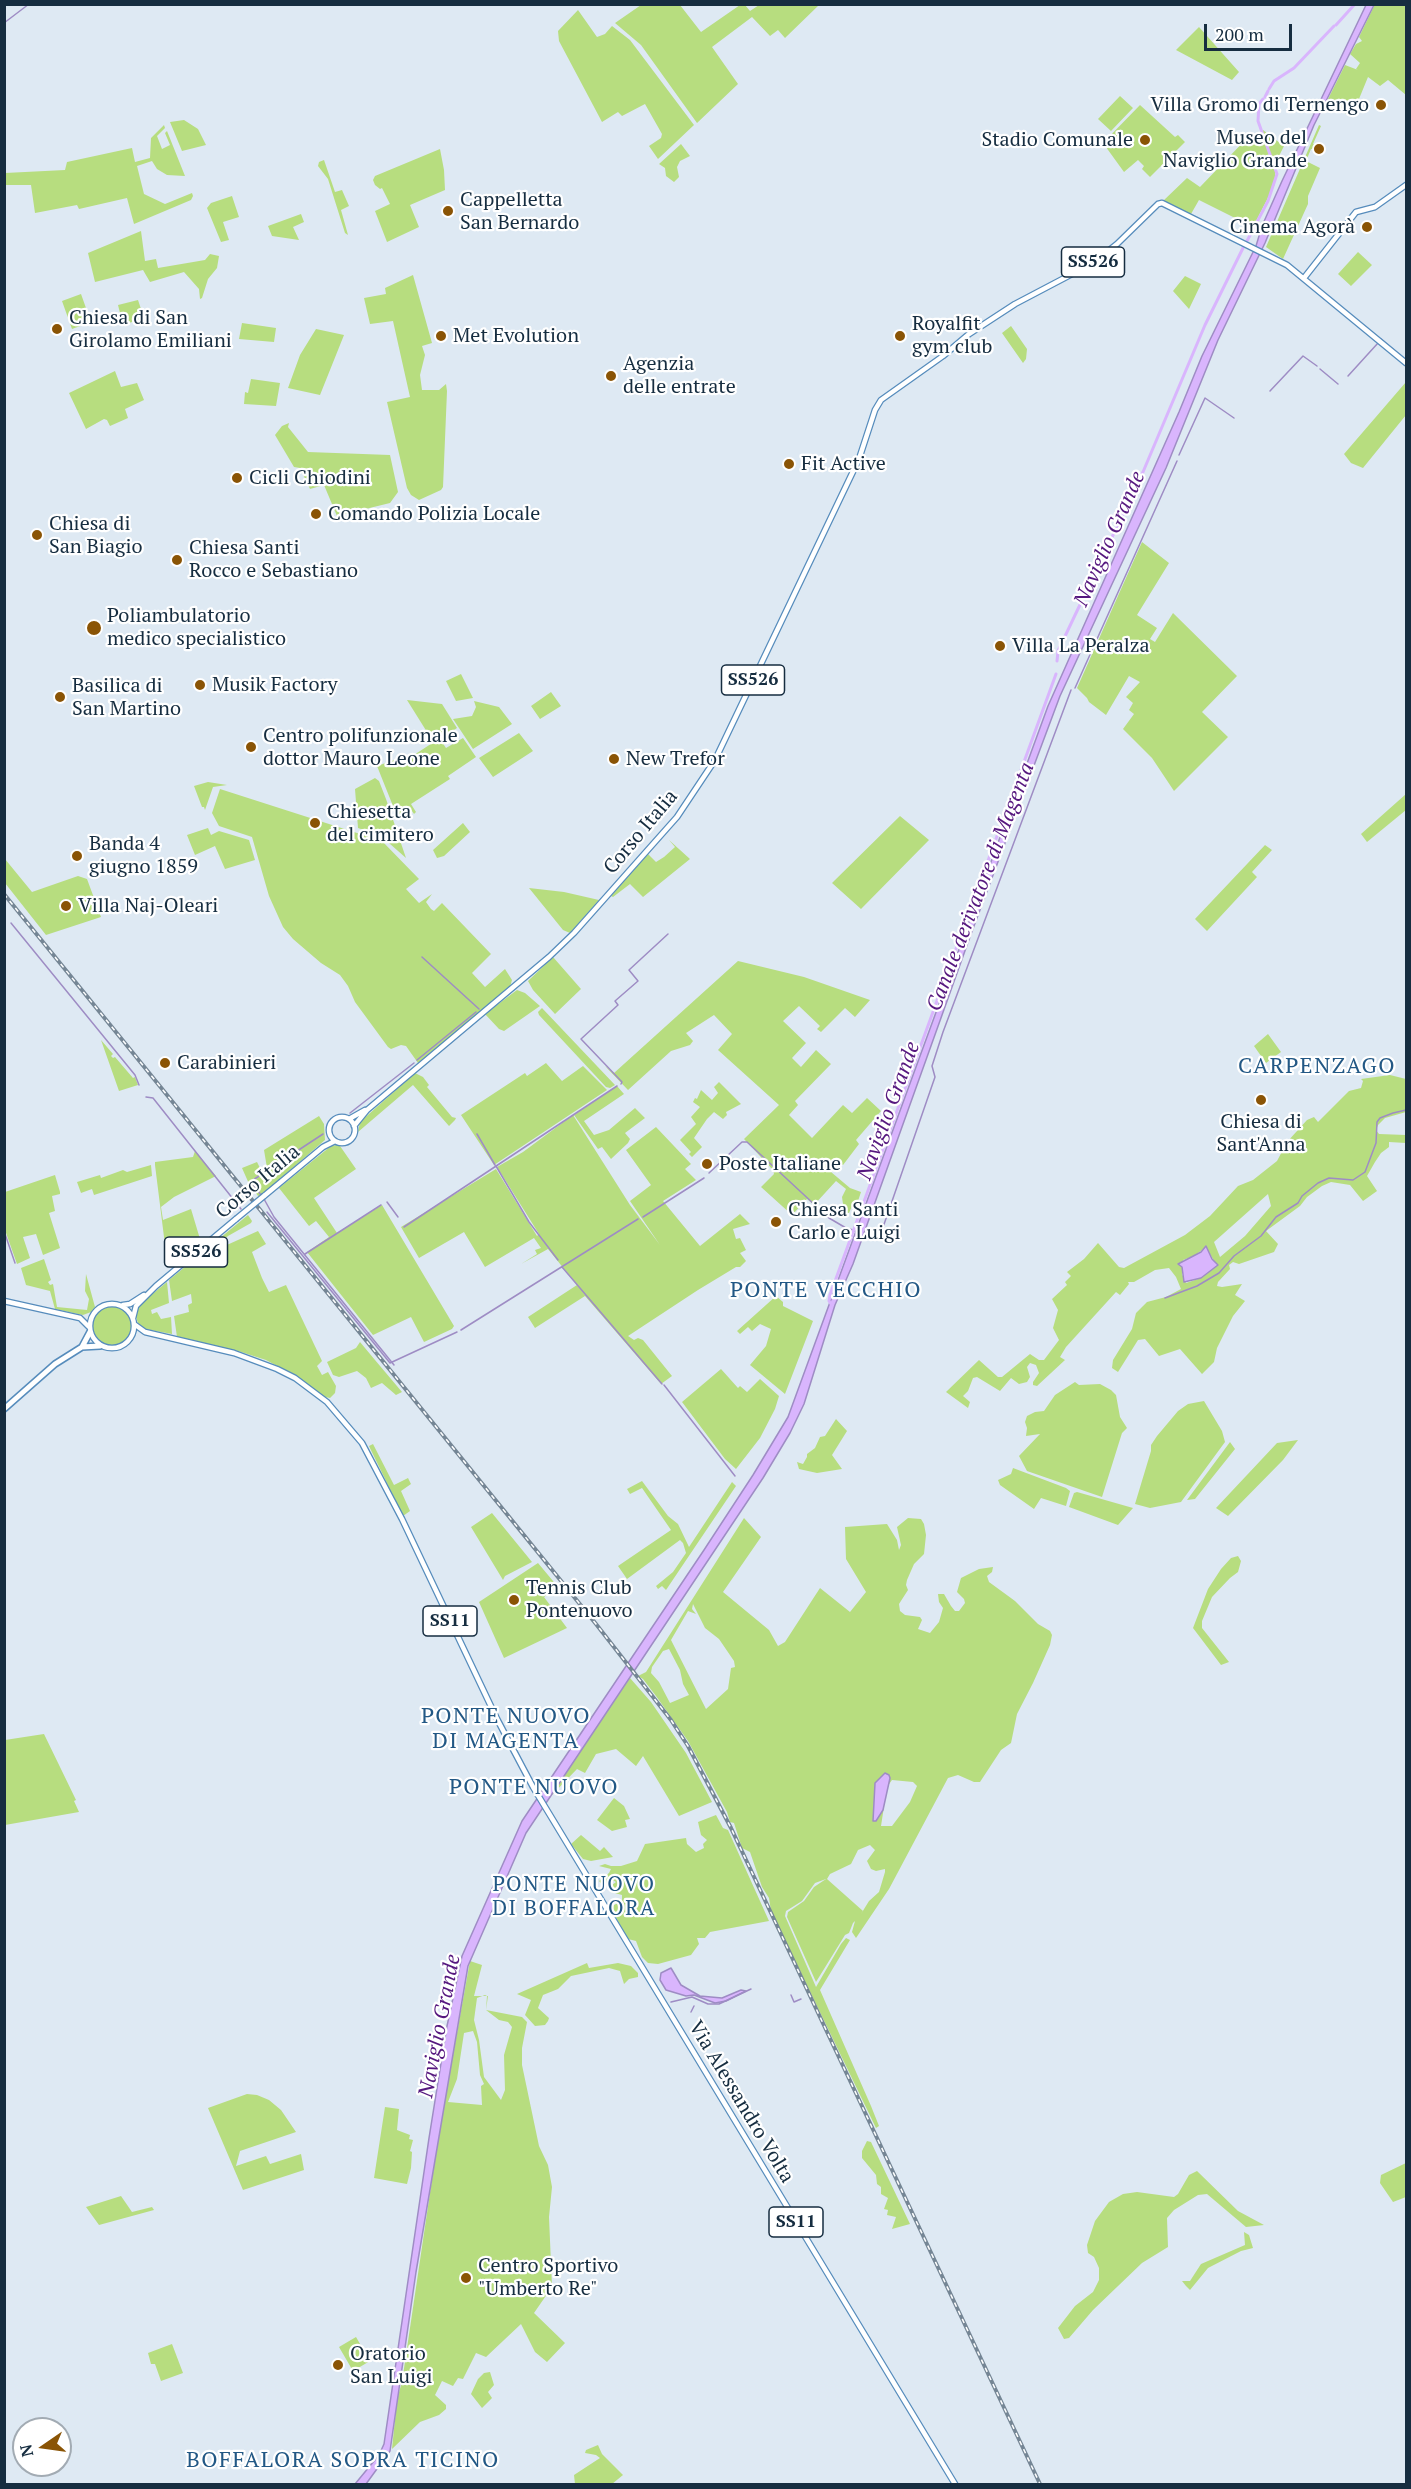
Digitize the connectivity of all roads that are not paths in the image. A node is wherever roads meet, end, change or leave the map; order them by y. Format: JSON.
{"nodes":[{"id":1,"x":1406,"y":186,"type":"edge"},
{"id":2,"x":1309,"y":271,"type":"junction"},
{"id":3,"x":1296,"y":272,"type":"junction"},
{"id":4,"x":1304,"y":278,"type":"junction"},
{"id":5,"x":1407,"y":363,"type":"edge"},
{"id":6,"x":367,"y":1110,"type":"junction"},
{"id":7,"x":349,"y":1119,"type":"junction"},
{"id":8,"x":354,"y":1126,"type":"junction"},
{"id":9,"x":330,"y":1135,"type":"junction"},
{"id":10,"x":335,"y":1141,"type":"junction"},
{"id":11,"x":323,"y":1147,"type":"junction"},
{"id":12,"x":156,"y":1286,"type":"junction"},
{"id":13,"x":4,"y":1301,"type":"edge"},
{"id":14,"x":117,"y":1305,"type":"junction"},
{"id":15,"x":93,"y":1314,"type":"junction"},
{"id":16,"x":80,"y":1318,"type":"junction"},
{"id":17,"x":133,"y":1321,"type":"junction"},
{"id":18,"x":90,"y":1331,"type":"junction"},
{"id":19,"x":145,"y":1332,"type":"junction"},
{"id":20,"x":130,"y":1339,"type":"junction"},
{"id":21,"x":100,"y":1346,"type":"junction"},
{"id":22,"x":82,"y":1347,"type":"junction"},
{"id":23,"x":4,"y":1409,"type":"edge"},
{"id":24,"x":955,"y":2484,"type":"edge"}],
"edges":[{"from":1,"to":2,"type":"main road"},
{"from":2,"to":3,"type":"main road"},
{"from":2,"to":4,"type":"main road"},
{"from":3,"to":4,"type":"main road","number":"SS526"},
{"from":3,"to":6,"type":"main road","name":"Corso Italia","number":"SS526"},
{"from":4,"to":5,"type":"main road"},
{"from":6,"to":7,"type":"main road","name":"Corso Italia","number":"SS526"},
{"from":6,"to":8,"type":"main road","name":"Corso Italia","number":"SS526"},
{"from":7,"to":8,"type":"main road"},
{"from":7,"to":9,"type":"main road","number":"SS526"},
{"from":8,"to":10,"type":"main road","number":"SS526"},
{"from":9,"to":10,"type":"main road"},
{"from":9,"to":11,"type":"main road","name":"Corso Italia","number":"SS526"},
{"from":10,"to":11,"type":"main road","name":"Corso Italia","number":"SS526"},
{"from":11,"to":12,"type":"main road","name":"Corso Italia","number":"SS526","bridge":true},
{"from":12,"to":14,"type":"main road","number":"SS526"},
{"from":12,"to":17,"type":"main road","number":"SS526"},
{"from":13,"to":16,"type":"main road"},
{"from":14,"to":15,"type":"main road"},
{"from":14,"to":17,"type":"main road"},
{"from":15,"to":16,"type":"main road"},
{"from":15,"to":18,"type":"main road"},
{"from":16,"to":18,"type":"main road"},
{"from":17,"to":19,"type":"main road"},
{"from":17,"to":20,"type":"main road"},
{"from":18,"to":21,"type":"main road"},
{"from":18,"to":22,"type":"highway"},
{"from":19,"to":20,"type":"main road"},
{"from":19,"to":24,"type":"main road","name":"Via Alessandro Volta","number":"SS11"},
{"from":20,"to":21,"type":"main road"},
{"from":21,"to":22,"type":"highway"},
{"from":22,"to":23,"type":"highway"}]}
